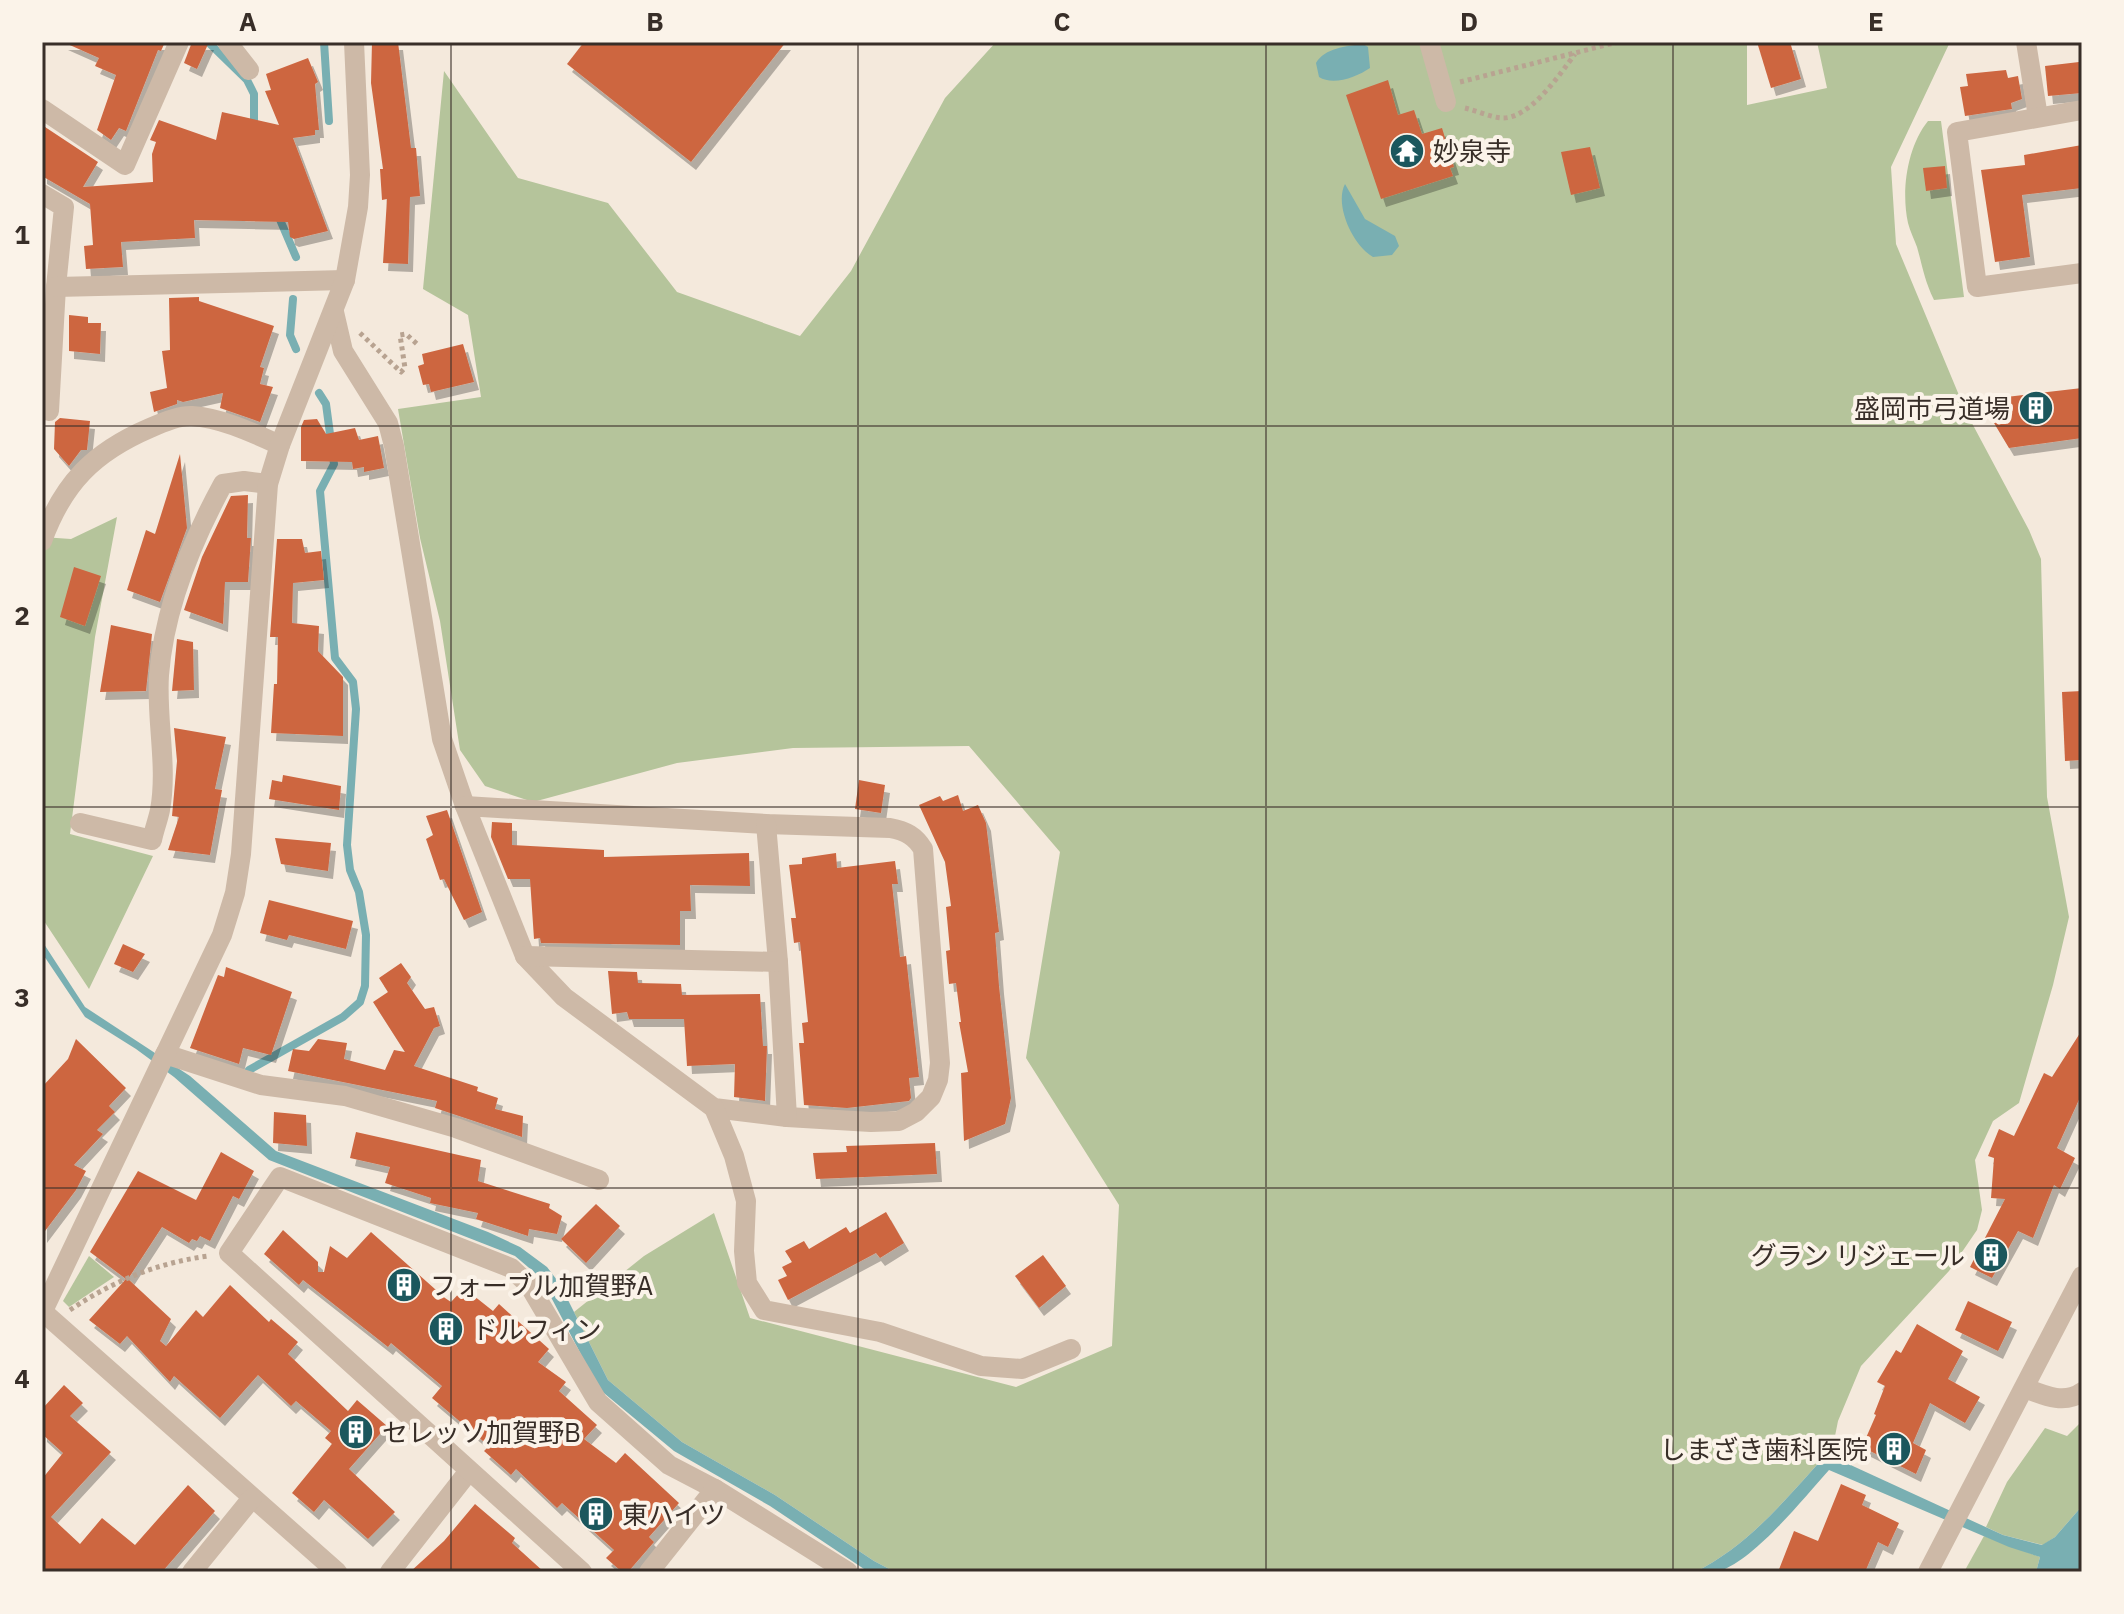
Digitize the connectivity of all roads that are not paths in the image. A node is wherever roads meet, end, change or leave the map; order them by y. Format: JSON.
{"nodes":[{"id":1,"x":179,"y":42,"type":"edge"},
{"id":2,"x":227,"y":42,"type":"edge"},
{"id":3,"x":354,"y":42,"type":"edge"},
{"id":4,"x":1429,"y":42,"type":"edge"},
{"id":5,"x":2026,"y":42,"type":"edge"},
{"id":6,"x":249,"y":70,"type":"dead end"},
{"id":7,"x":1444,"y":94,"type":"road end"},
{"id":8,"x":42,"y":109,"type":"edge"},
{"id":9,"x":2082,"y":110,"type":"edge"},
{"id":10,"x":2038,"y":117,"type":"junction"},
{"id":11,"x":42,"y":194,"type":"edge"},
{"id":12,"x":2082,"y":273,"type":"edge"},
{"id":13,"x":345,"y":280,"type":"junction"},
{"id":14,"x":56,"y":287,"type":"junction"},
{"id":15,"x":334,"y":312,"type":"junction"},
{"id":16,"x":49,"y":411,"type":"dead end"},
{"id":17,"x":280,"y":445,"type":"junction"},
{"id":18,"x":268,"y":484,"type":"junction"},
{"id":19,"x":42,"y":541,"type":"edge"},
{"id":20,"x":465,"y":806,"type":"junction"},
{"id":21,"x":80,"y":823,"type":"dead end"},
{"id":22,"x":766,"y":824,"type":"junction"},
{"id":23,"x":525,"y":956,"type":"junction"},
{"id":24,"x":778,"y":962,"type":"junction"},
{"id":25,"x":165,"y":1054,"type":"junction"},
{"id":26,"x":714,"y":1108,"type":"junction"},
{"id":27,"x":787,"y":1117,"type":"junction"},
{"id":28,"x":599,"y":1180,"type":"dead end"},
{"id":29,"x":2082,"y":1276,"type":"edge"},
{"id":30,"x":42,"y":1312,"type":"edge"},
{"id":31,"x":1071,"y":1349,"type":"dead end"},
{"id":32,"x":2025,"y":1388,"type":"junction"},
{"id":33,"x":2082,"y":1392,"type":"edge"},
{"id":34,"x":469,"y":1471,"type":"junction"},
{"id":35,"x":715,"y":1489,"type":"junction"},
{"id":36,"x":252,"y":1498,"type":"junction"},
{"id":37,"x":192,"y":1572,"type":"edge"},
{"id":38,"x":337,"y":1572,"type":"edge"},
{"id":39,"x":390,"y":1572,"type":"edge"},
{"id":40,"x":582,"y":1572,"type":"edge"},
{"id":41,"x":649,"y":1572,"type":"edge"},
{"id":42,"x":848,"y":1572,"type":"edge"},
{"id":43,"x":1928,"y":1572,"type":"edge"}],
"edges":[{"from":1,"to":8,"type":"street"},
{"from":2,"to":6,"type":"street"},
{"from":3,"to":13,"type":"street"},
{"from":4,"to":7,"type":"street"},
{"from":5,"to":10,"type":"street"},
{"from":9,"to":10,"type":"street"},
{"from":10,"to":12,"type":"street"},
{"from":11,"to":14,"type":"street"},
{"from":13,"to":14,"type":"street"},
{"from":13,"to":15,"type":"street"},
{"from":14,"to":16,"type":"street"},
{"from":15,"to":17,"type":"street"},
{"from":15,"to":20,"type":"street"},
{"from":17,"to":18,"type":"street"},
{"from":17,"to":19,"type":"street"},
{"from":18,"to":21,"type":"street"},
{"from":18,"to":25,"type":"street"},
{"from":20,"to":22,"type":"street"},
{"from":20,"to":23,"type":"street"},
{"from":22,"to":24,"type":"street"},
{"from":22,"to":27,"type":"street"},
{"from":23,"to":24,"type":"street"},
{"from":23,"to":26,"type":"street"},
{"from":24,"to":27,"type":"street"},
{"from":25,"to":28,"type":"street"},
{"from":25,"to":30,"type":"street"},
{"from":26,"to":27,"type":"street"},
{"from":26,"to":31,"type":"street"},
{"from":29,"to":32,"type":"street"},
{"from":30,"to":36,"type":"street"},
{"from":32,"to":33,"type":"street"},
{"from":32,"to":43,"type":"street"},
{"from":34,"to":35,"type":"street"},
{"from":34,"to":39,"type":"street"},
{"from":34,"to":40,"type":"street"},
{"from":35,"to":41,"type":"street"},
{"from":35,"to":42,"type":"street"},
{"from":36,"to":37,"type":"street"},
{"from":36,"to":38,"type":"street"}]}
